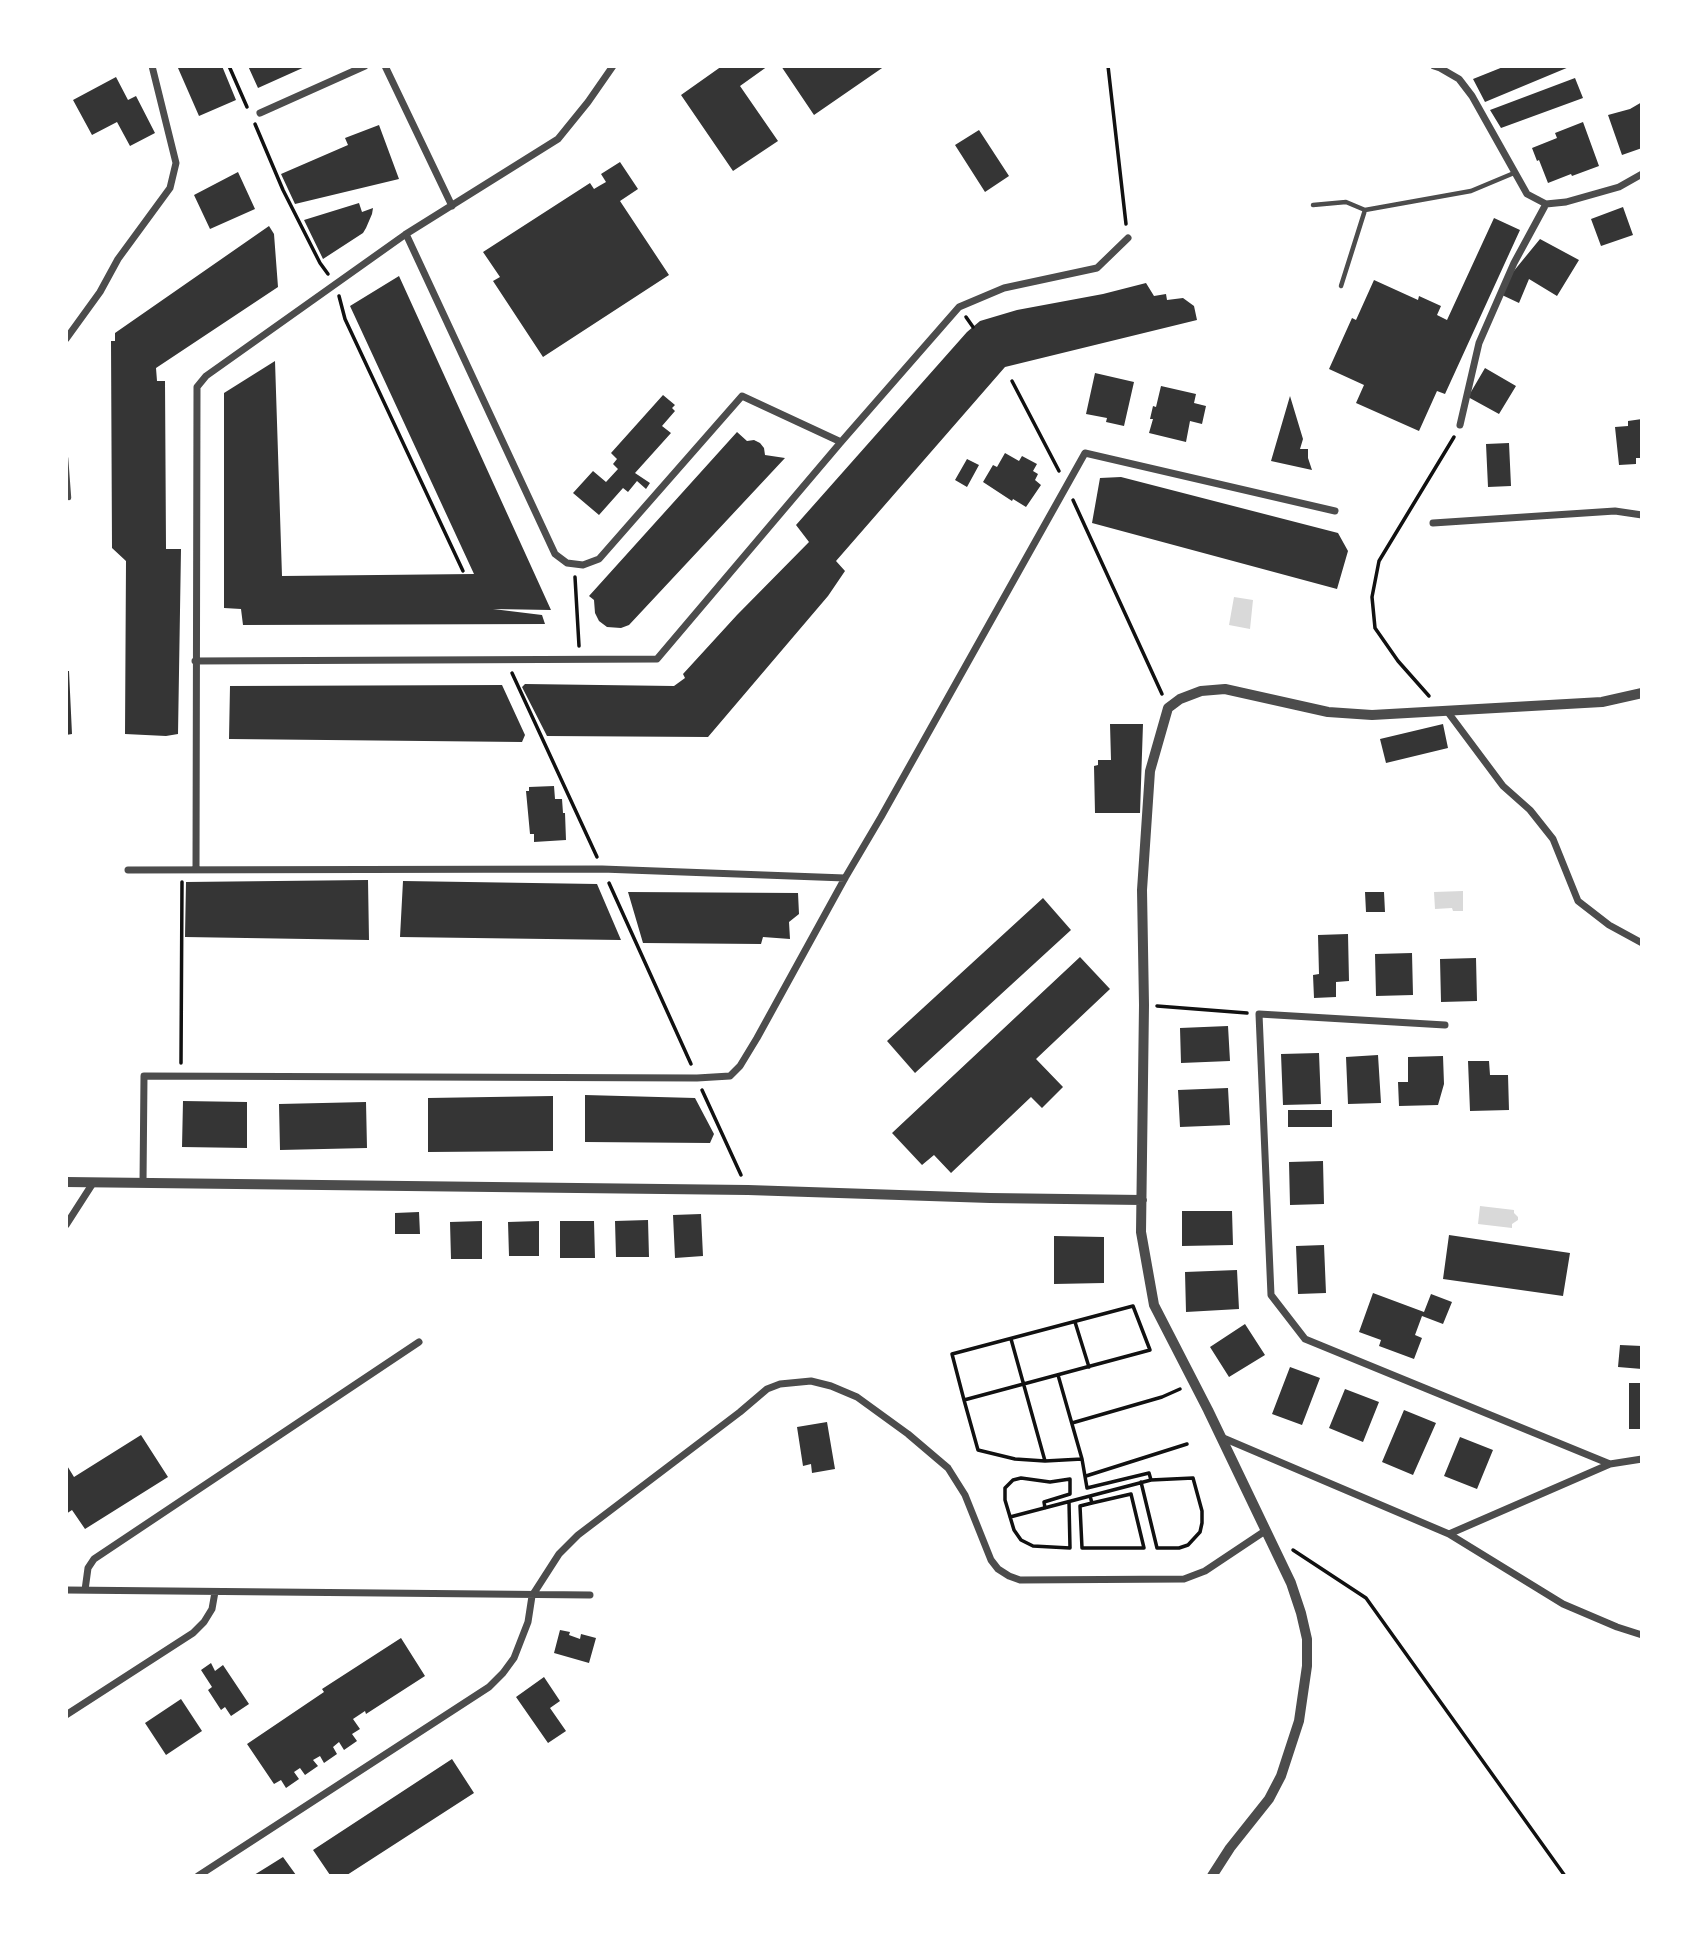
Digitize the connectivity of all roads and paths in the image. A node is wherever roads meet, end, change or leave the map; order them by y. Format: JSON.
{"nodes":[{"id":1,"x":152,"y":66,"type":"edge"},
{"id":2,"x":229,"y":66,"type":"edge"},
{"id":3,"x":365,"y":66,"type":"edge"},
{"id":4,"x":385,"y":66,"type":"edge"},
{"id":5,"x":613,"y":66,"type":"edge"},
{"id":6,"x":1108,"y":66,"type":"edge"},
{"id":7,"x":1434,"y":66,"type":"edge"},
{"id":8,"x":260,"y":113,"type":"dead end"},
{"id":9,"x":1514,"y":173,"type":"junction"},
{"id":10,"x":1642,"y":174,"type":"edge"},
{"id":11,"x":1546,"y":204,"type":"junction"},
{"id":12,"x":1313,"y":205,"type":"dead end"},
{"id":13,"x":452,"y":206,"type":"junction"},
{"id":14,"x":1365,"y":211,"type":"junction"},
{"id":15,"x":406,"y":234,"type":"junction"},
{"id":16,"x":1128,"y":238,"type":"joint"},
{"id":17,"x":336,"y":283,"type":"junction"},
{"id":18,"x":1341,"y":286,"type":"dead end"},
{"id":19,"x":66,"y":339,"type":"edge"},
{"id":20,"x":1012,"y":381,"type":"dead end"},
{"id":21,"x":1460,"y":425,"type":"joint"},
{"id":22,"x":841,"y":442,"type":"junction"},
{"id":23,"x":66,"y":458,"type":"edge"},
{"id":24,"x":1066,"y":486,"type":"junction"},
{"id":25,"x":69,"y":498,"type":"dead end"},
{"id":26,"x":1335,"y":511,"type":"dead end"},
{"id":27,"x":1642,"y":515,"type":"edge"},
{"id":28,"x":1433,"y":523,"type":"dead end"},
{"id":29,"x":574,"y":565,"type":"junction"},
{"id":30,"x":463,"y":571,"type":"dead end"},
{"id":31,"x":505,"y":659,"type":"junction"},
{"id":32,"x":579,"y":659,"type":"junction"},
{"id":33,"x":195,"y":661,"type":"junction"},
{"id":34,"x":1642,"y":693,"type":"edge"},
{"id":35,"x":1168,"y":708,"type":"junction"},
{"id":36,"x":1447,"y":711,"type":"junction"},
{"id":37,"x":182,"y":869,"type":"junction"},
{"id":38,"x":196,"y":869,"type":"junction"},
{"id":39,"x":602,"y":869,"type":"junction"},
{"id":40,"x":128,"y":870,"type":"dead end"},
{"id":41,"x":845,"y":878,"type":"junction"},
{"id":42,"x":1642,"y":943,"type":"edge"},
{"id":43,"x":1144,"y":1005,"type":"junction"},
{"id":44,"x":1259,"y":1014,"type":"junction"},
{"id":45,"x":1444,"y":1026,"type":"dead end"},
{"id":46,"x":181,"y":1076,"type":"junction"},
{"id":47,"x":697,"y":1078,"type":"junction"},
{"id":48,"x":66,"y":1182,"type":"edge"},
{"id":49,"x":93,"y":1183,"type":"junction"},
{"id":50,"x":143,"y":1183,"type":"junction"},
{"id":51,"x":748,"y":1190,"type":"junction"},
{"id":52,"x":1142,"y":1200,"type":"junction"},
{"id":53,"x":66,"y":1225,"type":"edge"},
{"id":54,"x":1075,"y":1322,"type":"junction"},
{"id":55,"x":1011,"y":1339,"type":"junction"},
{"id":56,"x":419,"y":1342,"type":"dead end"},
{"id":57,"x":1089,"y":1367,"type":"junction"},
{"id":58,"x":1058,"y":1375,"type":"junction"},
{"id":59,"x":1024,"y":1384,"type":"junction"},
{"id":60,"x":1181,"y":1389,"type":"dead end"},
{"id":61,"x":964,"y":1400,"type":"junction"},
{"id":62,"x":1072,"y":1423,"type":"junction"},
{"id":63,"x":1221,"y":1437,"type":"junction"},
{"id":64,"x":1187,"y":1444,"type":"dead end"},
{"id":65,"x":1082,"y":1459,"type":"junction"},
{"id":66,"x":1642,"y":1459,"type":"edge"},
{"id":67,"x":1045,"y":1461,"type":"junction"},
{"id":68,"x":1610,"y":1464,"type":"junction"},
{"id":69,"x":1085,"y":1477,"type":"junction"},
{"id":70,"x":1151,"y":1480,"type":"junction"},
{"id":71,"x":1141,"y":1482,"type":"junction"},
{"id":72,"x":1090,"y":1496,"type":"junction"},
{"id":73,"x":1069,"y":1501,"type":"junction"},
{"id":74,"x":1092,"y":1503,"type":"junction"},
{"id":75,"x":1045,"y":1508,"type":"junction"},
{"id":76,"x":1010,"y":1517,"type":"junction"},
{"id":77,"x":1265,"y":1531,"type":"junction"},
{"id":78,"x":1450,"y":1534,"type":"junction"},
{"id":79,"x":66,"y":1590,"type":"edge"},
{"id":80,"x":85,"y":1591,"type":"junction"},
{"id":81,"x":215,"y":1592,"type":"junction"},
{"id":82,"x":590,"y":1595,"type":"dead end"},
{"id":83,"x":532,"y":1596,"type":"junction"},
{"id":84,"x":1642,"y":1634,"type":"edge"},
{"id":85,"x":66,"y":1715,"type":"edge"},
{"id":86,"x":198,"y":1875,"type":"edge"},
{"id":87,"x":1212,"y":1875,"type":"edge"},
{"id":88,"x":1565,"y":1875,"type":"edge"}],
"edges":[{"from":1,"to":19,"type":"street"},
{"from":2,"to":17,"type":"path"},
{"from":3,"to":8,"type":"street"},
{"from":4,"to":13,"type":"street"},
{"from":5,"to":13,"type":"street"},
{"from":6,"to":16,"type":"path"},
{"from":7,"to":9,"type":"street"},
{"from":9,"to":11,"type":"street"},
{"from":9,"to":14,"type":"lane"},
{"from":10,"to":11,"type":"street"},
{"from":11,"to":21,"type":"street"},
{"from":12,"to":14,"type":"lane"},
{"from":13,"to":15,"type":"street"},
{"from":14,"to":18,"type":"lane"},
{"from":15,"to":17,"type":"street"},
{"from":15,"to":29,"type":"street"},
{"from":16,"to":22,"type":"street"},
{"from":17,"to":30,"type":"path"},
{"from":17,"to":33,"type":"street"},
{"from":20,"to":24,"type":"path"},
{"from":21,"to":36,"type":"path"},
{"from":22,"to":29,"type":"street"},
{"from":22,"to":32,"type":"street"},
{"from":23,"to":25,"type":"lane"},
{"from":24,"to":26,"type":"street"},
{"from":24,"to":35,"type":"path"},
{"from":24,"to":41,"type":"street"},
{"from":27,"to":28,"type":"street"},
{"from":29,"to":32,"type":"path"},
{"from":31,"to":32,"type":"street"},
{"from":31,"to":33,"type":"street"},
{"from":31,"to":39,"type":"path"},
{"from":33,"to":38,"type":"street"},
{"from":34,"to":36,"type":"street"},
{"from":35,"to":36,"type":"street"},
{"from":35,"to":43,"type":"street"},
{"from":36,"to":42,"type":"street"},
{"from":37,"to":38,"type":"street"},
{"from":37,"to":40,"type":"street"},
{"from":37,"to":46,"type":"path"},
{"from":38,"to":39,"type":"street"},
{"from":39,"to":41,"type":"street"},
{"from":39,"to":47,"type":"path"},
{"from":41,"to":47,"type":"street"},
{"from":43,"to":44,"type":"path"},
{"from":43,"to":52,"type":"street"},
{"from":44,"to":45,"type":"street"},
{"from":44,"to":68,"type":"street"},
{"from":46,"to":47,"type":"street"},
{"from":46,"to":50,"type":"street"},
{"from":47,"to":51,"type":"path"},
{"from":48,"to":49,"type":"street"},
{"from":49,"to":50,"type":"street"},
{"from":49,"to":53,"type":"street"},
{"from":50,"to":51,"type":"street"},
{"from":51,"to":52,"type":"street"},
{"from":52,"to":63,"type":"street"},
{"from":54,"to":55,"type":"path"},
{"from":54,"to":57,"type":"path"},
{"from":54,"to":57,"type":"path"},
{"from":55,"to":59,"type":"path"},
{"from":55,"to":61,"type":"path"},
{"from":56,"to":80,"type":"street"},
{"from":57,"to":58,"type":"path"},
{"from":58,"to":59,"type":"path"},
{"from":58,"to":62,"type":"path"},
{"from":59,"to":61,"type":"path"},
{"from":59,"to":67,"type":"path"},
{"from":60,"to":62,"type":"path"},
{"from":61,"to":67,"type":"path"},
{"from":62,"to":65,"type":"path"},
{"from":63,"to":77,"type":"street"},
{"from":63,"to":78,"type":"street"},
{"from":64,"to":69,"type":"path"},
{"from":65,"to":67,"type":"path"},
{"from":65,"to":69,"type":"path"},
{"from":66,"to":68,"type":"street"},
{"from":68,"to":78,"type":"street"},
{"from":69,"to":70,"type":"path"},
{"from":70,"to":71,"type":"path"},
{"from":70,"to":71,"type":"path"},
{"from":71,"to":72,"type":"path"},
{"from":72,"to":73,"type":"path"},
{"from":72,"to":74,"type":"path"},
{"from":73,"to":75,"type":"path"},
{"from":73,"to":76,"type":"path"},
{"from":74,"to":74,"type":"path"},
{"from":75,"to":76,"type":"path"},
{"from":75,"to":76,"type":"path"},
{"from":77,"to":83,"type":"street"},
{"from":77,"to":87,"type":"street"},
{"from":77,"to":88,"type":"path"},
{"from":78,"to":84,"type":"street"},
{"from":79,"to":80,"type":"street"},
{"from":80,"to":81,"type":"street"},
{"from":81,"to":83,"type":"street"},
{"from":81,"to":85,"type":"street"},
{"from":82,"to":83,"type":"street"},
{"from":83,"to":86,"type":"street"}]}
